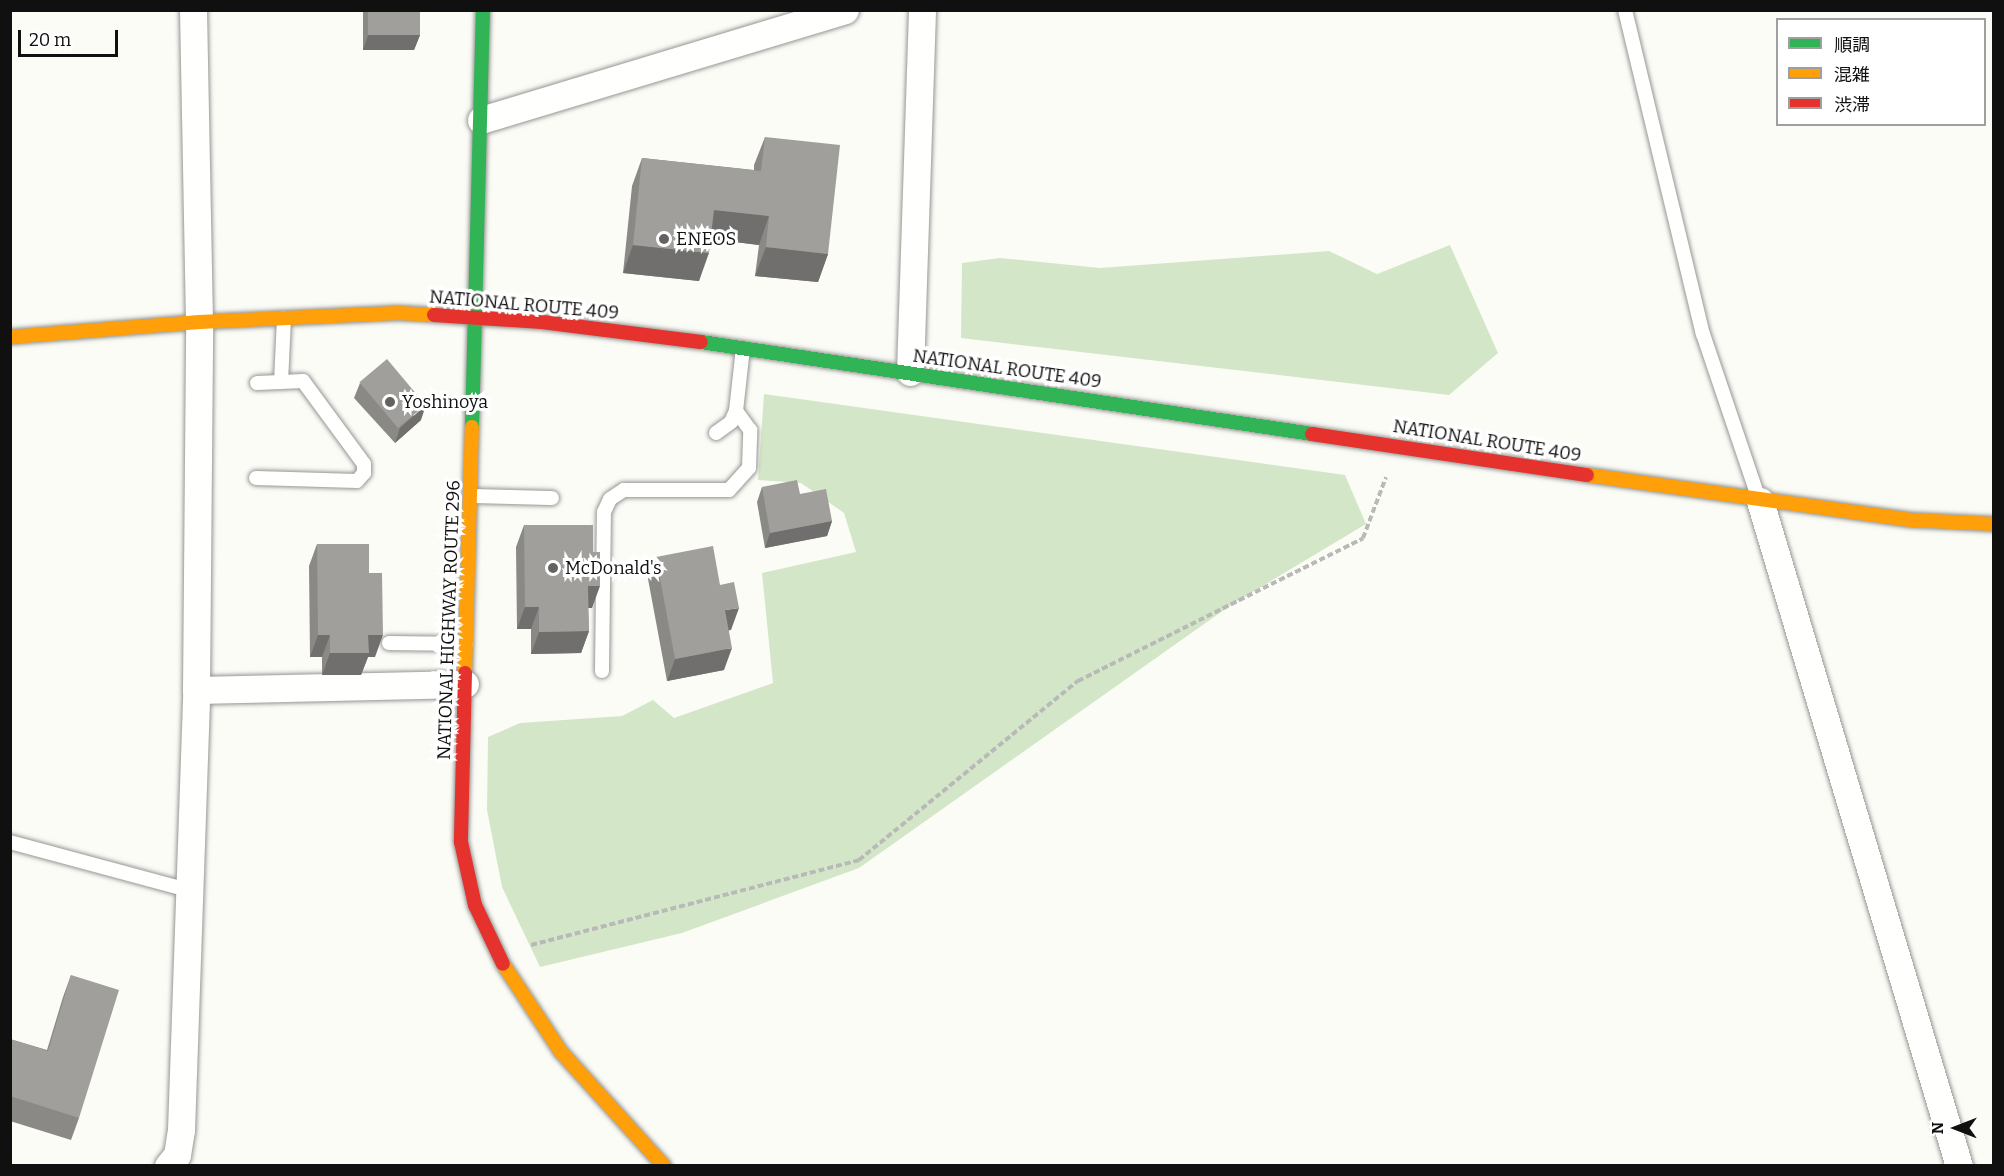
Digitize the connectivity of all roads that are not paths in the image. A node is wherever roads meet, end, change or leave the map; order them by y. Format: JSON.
{"nodes":[{"id":1,"x":193,"y":10,"type":"edge"},
{"id":2,"x":483,"y":10,"type":"edge"},
{"id":3,"x":845,"y":10,"type":"edge"},
{"id":4,"x":922,"y":10,"type":"edge"},
{"id":5,"x":1625,"y":10,"type":"edge"},
{"id":6,"x":482,"y":120,"type":"junction"},
{"id":7,"x":476,"y":317,"type":"junction"},
{"id":8,"x":284,"y":318,"type":"junction"},
{"id":9,"x":199,"y":322,"type":"junction"},
{"id":10,"x":10,"y":337,"type":"edge"},
{"id":11,"x":743,"y":348,"type":"junction"},
{"id":12,"x":910,"y":372,"type":"junction"},
{"id":13,"x":257,"y":382,"type":"dead end"},
{"id":14,"x":281,"y":382,"type":"junction"},
{"id":15,"x":736,"y":411,"type":"junction"},
{"id":16,"x":716,"y":433,"type":"dead end"},
{"id":17,"x":256,"y":478,"type":"dead end"},
{"id":18,"x":471,"y":496,"type":"junction"},
{"id":19,"x":552,"y":498,"type":"dead end"},
{"id":20,"x":1760,"y":501,"type":"junction"},
{"id":21,"x":1994,"y":524,"type":"edge"},
{"id":22,"x":389,"y":643,"type":"dead end"},
{"id":23,"x":466,"y":644,"type":"junction"},
{"id":24,"x":603,"y":671,"type":"dead end"},
{"id":25,"x":465,"y":684,"type":"junction"},
{"id":26,"x":196,"y":690,"type":"junction"},
{"id":27,"x":10,"y":842,"type":"edge"},
{"id":28,"x":188,"y":890,"type":"junction"},
{"id":29,"x":168,"y":1166,"type":"edge"},
{"id":30,"x":664,"y":1166,"type":"edge"},
{"id":31,"x":1959,"y":1166,"type":"edge"}],
"edges":[{"from":1,"to":9,"type":"street"},
{"from":2,"to":6,"type":"highway","name":"NATIONAL HIGHWAY ROUTE 296"},
{"from":3,"to":6,"type":"street"},
{"from":4,"to":12,"type":"street"},
{"from":5,"to":20,"type":"lane"},
{"from":6,"to":7,"type":"highway","name":"NATIONAL HIGHWAY ROUTE 296"},
{"from":7,"to":8,"type":"highway","name":"NATIONAL ROUTE 409"},
{"from":7,"to":11,"type":"highway","name":"NATIONAL ROUTE 409"},
{"from":7,"to":18,"type":"highway","name":"NATIONAL HIGHWAY ROUTE 296"},
{"from":8,"to":9,"type":"highway","name":"NATIONAL ROUTE 409"},
{"from":8,"to":14,"type":"lane"},
{"from":9,"to":10,"type":"highway","name":"NATIONAL ROUTE 409"},
{"from":9,"to":26,"type":"street"},
{"from":11,"to":12,"type":"highway","name":"NATIONAL ROUTE 409"},
{"from":11,"to":15,"type":"lane"},
{"from":12,"to":20,"type":"highway","name":"NATIONAL ROUTE 409"},
{"from":13,"to":14,"type":"lane"},
{"from":14,"to":17,"type":"lane"},
{"from":15,"to":16,"type":"lane"},
{"from":15,"to":24,"type":"lane"},
{"from":18,"to":19,"type":"lane"},
{"from":18,"to":23,"type":"highway","name":"NATIONAL HIGHWAY ROUTE 296"},
{"from":20,"to":21,"type":"highway","name":"NATIONAL ROUTE 409"},
{"from":20,"to":31,"type":"street"},
{"from":22,"to":23,"type":"lane"},
{"from":23,"to":25,"type":"highway","name":"NATIONAL HIGHWAY ROUTE 296"},
{"from":25,"to":26,"type":"street"},
{"from":25,"to":30,"type":"highway","name":"NATIONAL HIGHWAY ROUTE 296"},
{"from":26,"to":28,"type":"street"},
{"from":27,"to":28,"type":"lane"},
{"from":28,"to":29,"type":"street"}]}
